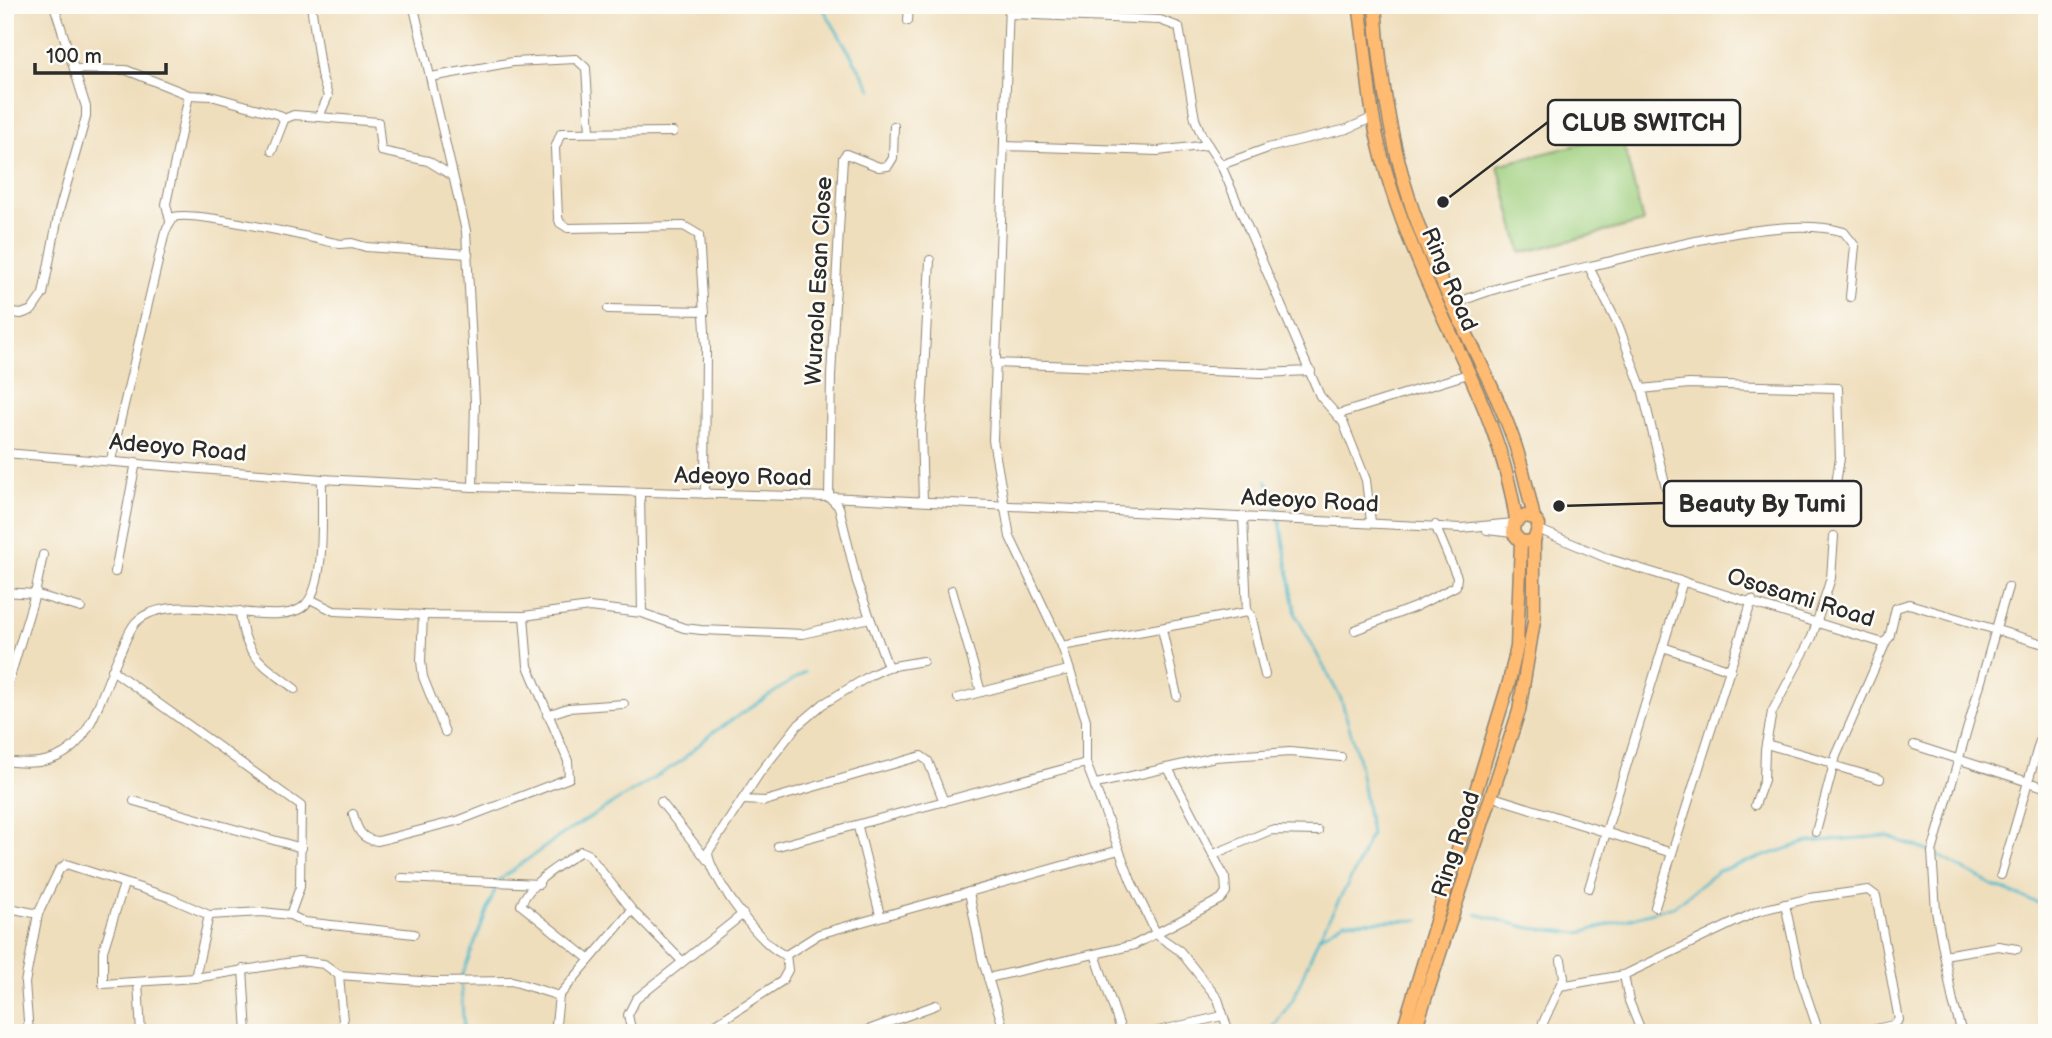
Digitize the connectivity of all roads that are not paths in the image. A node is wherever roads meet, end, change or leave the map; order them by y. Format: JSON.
{"nodes":[{"id":1,"x":54,"y":5,"type":"edge"},
{"id":2,"x":311,"y":5,"type":"edge"},
{"id":3,"x":909,"y":5,"type":"edge"},
{"id":4,"x":1360,"y":5,"type":"edge"},
{"id":5,"x":1375,"y":5,"type":"edge"},
{"id":6,"x":1009,"y":10,"type":"edge"},
{"id":7,"x":415,"y":12,"type":"dead end"},
{"id":8,"x":908,"y":21,"type":"dead end"},
{"id":9,"x":74,"y":69,"type":"junction"},
{"id":10,"x":430,"y":77,"type":"junction"},
{"id":11,"x":189,"y":95,"type":"junction"},
{"id":12,"x":319,"y":117,"type":"junction"},
{"id":13,"x":1374,"y":117,"type":"junction"},
{"id":14,"x":284,"y":118,"type":"junction"},
{"id":15,"x":894,"y":127,"type":"dead end"},
{"id":16,"x":590,"y":132,"type":"junction"},
{"id":17,"x":673,"y":132,"type":"dead end"},
{"id":18,"x":1208,"y":145,"type":"junction"},
{"id":19,"x":1006,"y":146,"type":"junction"},
{"id":20,"x":272,"y":151,"type":"dead end"},
{"id":21,"x":1221,"y":165,"type":"junction"},
{"id":22,"x":451,"y":175,"type":"junction"},
{"id":23,"x":170,"y":221,"type":"junction"},
{"id":24,"x":468,"y":254,"type":"junction"},
{"id":25,"x":930,"y":260,"type":"dead end"},
{"id":26,"x":1589,"y":267,"type":"junction"},
{"id":27,"x":1850,"y":297,"type":"dead end"},
{"id":28,"x":1451,"y":306,"type":"junction"},
{"id":29,"x":608,"y":309,"type":"dead end"},
{"id":30,"x":705,"y":311,"type":"junction"},
{"id":31,"x":5,"y":312,"type":"edge"},
{"id":32,"x":995,"y":363,"type":"junction"},
{"id":33,"x":1311,"y":371,"type":"junction"},
{"id":34,"x":1468,"y":373,"type":"junction"},
{"id":35,"x":1642,"y":389,"type":"junction"},
{"id":36,"x":1339,"y":414,"type":"junction"},
{"id":37,"x":5,"y":453,"type":"edge"},
{"id":38,"x":111,"y":460,"type":"junction"},
{"id":39,"x":136,"y":462,"type":"junction"},
{"id":40,"x":322,"y":479,"type":"junction"},
{"id":41,"x":473,"y":487,"type":"junction"},
{"id":42,"x":640,"y":493,"type":"junction"},
{"id":43,"x":705,"y":494,"type":"junction"},
{"id":44,"x":829,"y":497,"type":"junction"},
{"id":45,"x":923,"y":502,"type":"junction"},
{"id":46,"x":1002,"y":507,"type":"junction"},
{"id":47,"x":1243,"y":516,"type":"junction"},
{"id":48,"x":1371,"y":522,"type":"junction"},
{"id":49,"x":1435,"y":525,"type":"junction"},
{"id":50,"x":1526,"y":531,"type":"junction"},
{"id":51,"x":1834,"y":536,"type":"dead end"},
{"id":52,"x":43,"y":555,"type":"dead end"},
{"id":53,"x":115,"y":572,"type":"dead end"},
{"id":54,"x":1683,"y":581,"type":"junction"},
{"id":55,"x":2008,"y":587,"type":"dead end"},
{"id":56,"x":952,"y":590,"type":"dead end"},
{"id":57,"x":5,"y":592,"type":"edge"},
{"id":58,"x":35,"y":594,"type":"junction"},
{"id":59,"x":310,"y":599,"type":"junction"},
{"id":60,"x":1752,"y":600,"type":"junction"},
{"id":61,"x":81,"y":608,"type":"dead end"},
{"id":62,"x":240,"y":611,"type":"junction"},
{"id":63,"x":1247,"y":612,"type":"junction"},
{"id":64,"x":642,"y":613,"type":"junction"},
{"id":65,"x":423,"y":615,"type":"junction"},
{"id":66,"x":524,"y":617,"type":"junction"},
{"id":67,"x":870,"y":618,"type":"junction"},
{"id":68,"x":1818,"y":621,"type":"junction"},
{"id":69,"x":1162,"y":629,"type":"junction"},
{"id":70,"x":1355,"y":630,"type":"dead end"},
{"id":71,"x":1995,"y":630,"type":"junction"},
{"id":72,"x":1886,"y":642,"type":"junction"},
{"id":73,"x":2047,"y":645,"type":"edge"},
{"id":74,"x":1062,"y":646,"type":"junction"},
{"id":75,"x":1663,"y":647,"type":"junction"},
{"id":76,"x":923,"y":661,"type":"dead end"},
{"id":77,"x":888,"y":667,"type":"junction"},
{"id":78,"x":112,"y":670,"type":"junction"},
{"id":79,"x":1068,"y":670,"type":"junction"},
{"id":80,"x":1731,"y":670,"type":"junction"},
{"id":81,"x":1265,"y":674,"type":"dead end"},
{"id":82,"x":7,"y":687,"type":"dead end"},
{"id":83,"x":295,"y":689,"type":"dead end"},
{"id":84,"x":981,"y":692,"type":"junction"},
{"id":85,"x":1177,"y":696,"type":"dead end"},
{"id":86,"x":958,"y":698,"type":"dead end"},
{"id":87,"x":624,"y":704,"type":"dead end"},
{"id":88,"x":547,"y":715,"type":"junction"},
{"id":89,"x":2047,"y":716,"type":"edge"},
{"id":90,"x":444,"y":732,"type":"dead end"},
{"id":91,"x":1766,"y":744,"type":"junction"},
{"id":92,"x":1914,"y":745,"type":"dead end"},
{"id":93,"x":1341,"y":757,"type":"dead end"},
{"id":94,"x":1958,"y":759,"type":"junction"},
{"id":95,"x":5,"y":761,"type":"edge"},
{"id":96,"x":1086,"y":763,"type":"junction"},
{"id":97,"x":1833,"y":764,"type":"junction"},
{"id":98,"x":1168,"y":768,"type":"junction"},
{"id":99,"x":1880,"y":779,"type":"dead end"},
{"id":100,"x":2028,"y":783,"type":"junction"},
{"id":101,"x":1096,"y":784,"type":"junction"},
{"id":102,"x":2047,"y":788,"type":"edge"},
{"id":103,"x":1493,"y":797,"type":"junction"},
{"id":104,"x":742,"y":800,"type":"junction"},
{"id":105,"x":134,"y":801,"type":"dead end"},
{"id":106,"x":661,"y":802,"type":"dead end"},
{"id":107,"x":944,"y":802,"type":"junction"},
{"id":108,"x":1755,"y":805,"type":"dead end"},
{"id":109,"x":353,"y":814,"type":"dead end"},
{"id":110,"x":858,"y":827,"type":"junction"},
{"id":111,"x":1604,"y":830,"type":"junction"},
{"id":112,"x":1318,"y":831,"type":"dead end"},
{"id":113,"x":1815,"y":832,"type":"dead end"},
{"id":114,"x":778,"y":846,"type":"dead end"},
{"id":115,"x":302,"y":848,"type":"junction"},
{"id":116,"x":1119,"y":850,"type":"junction"},
{"id":117,"x":1672,"y":853,"type":"junction"},
{"id":118,"x":1213,"y":854,"type":"junction"},
{"id":119,"x":708,"y":861,"type":"junction"},
{"id":120,"x":2001,"y":875,"type":"dead end"},
{"id":121,"x":402,"y":878,"type":"dead end"},
{"id":122,"x":124,"y":884,"type":"junction"},
{"id":123,"x":539,"y":884,"type":"junction"},
{"id":124,"x":1589,"y":888,"type":"dead end"},
{"id":125,"x":969,"y":892,"type":"junction"},
{"id":126,"x":1784,"y":904,"type":"junction"},
{"id":127,"x":5,"y":907,"type":"edge"},
{"id":128,"x":1655,"y":907,"type":"dead end"},
{"id":129,"x":632,"y":910,"type":"junction"},
{"id":130,"x":38,"y":914,"type":"junction"},
{"id":131,"x":743,"y":914,"type":"junction"},
{"id":132,"x":209,"y":915,"type":"junction"},
{"id":133,"x":290,"y":915,"type":"junction"},
{"id":134,"x":880,"y":915,"type":"junction"},
{"id":135,"x":414,"y":934,"type":"dead end"},
{"id":136,"x":1157,"y":935,"type":"junction"},
{"id":137,"x":2017,"y":949,"type":"dead end"},
{"id":138,"x":1095,"y":954,"type":"junction"},
{"id":139,"x":1944,"y":955,"type":"junction"},
{"id":140,"x":786,"y":956,"type":"junction"},
{"id":141,"x":589,"y":959,"type":"junction"},
{"id":142,"x":1561,"y":960,"type":"dead end"},
{"id":143,"x":682,"y":961,"type":"junction"},
{"id":144,"x":243,"y":970,"type":"junction"},
{"id":145,"x":339,"y":975,"type":"junction"},
{"id":146,"x":1624,"y":975,"type":"junction"},
{"id":147,"x":195,"y":978,"type":"junction"},
{"id":148,"x":988,"y":978,"type":"junction"},
{"id":149,"x":138,"y":982,"type":"junction"},
{"id":150,"x":1560,"y":986,"type":"junction"},
{"id":151,"x":559,"y":996,"type":"junction"},
{"id":152,"x":936,"y":1005,"type":"dead end"},
{"id":153,"x":1222,"y":1016,"type":"junction"},
{"id":154,"x":1543,"y":1023,"type":"dead end"},
{"id":155,"x":29,"y":1033,"type":"edge"},
{"id":156,"x":141,"y":1033,"type":"edge"},
{"id":157,"x":247,"y":1033,"type":"edge"},
{"id":158,"x":344,"y":1033,"type":"edge"},
{"id":159,"x":555,"y":1033,"type":"edge"},
{"id":160,"x":632,"y":1033,"type":"edge"},
{"id":161,"x":702,"y":1033,"type":"edge"},
{"id":162,"x":860,"y":1033,"type":"edge"},
{"id":163,"x":1005,"y":1033,"type":"edge"},
{"id":164,"x":1122,"y":1033,"type":"edge"},
{"id":165,"x":1150,"y":1033,"type":"edge"},
{"id":166,"x":1229,"y":1033,"type":"edge"},
{"id":167,"x":1402,"y":1033,"type":"edge"},
{"id":168,"x":1414,"y":1033,"type":"edge"},
{"id":169,"x":1642,"y":1033,"type":"edge"},
{"id":170,"x":1819,"y":1033,"type":"edge"},
{"id":171,"x":1859,"y":1033,"type":"edge"},
{"id":172,"x":1962,"y":1033,"type":"edge"}],
"edges":[{"from":1,"to":9,"type":"street"},
{"from":2,"to":12,"type":"street"},
{"from":3,"to":8,"type":"street"},
{"from":4,"to":13,"type":"main road","name":"Ring Road"},
{"from":5,"to":28,"type":"main road","name":"Ring Road"},
{"from":6,"to":18,"type":"street"},
{"from":6,"to":19,"type":"street"},
{"from":7,"to":10,"type":"street"},
{"from":9,"to":11,"type":"street"},
{"from":9,"to":31,"type":"street"},
{"from":10,"to":16,"type":"street"},
{"from":10,"to":22,"type":"street"},
{"from":11,"to":14,"type":"street"},
{"from":11,"to":23,"type":"street"},
{"from":12,"to":14,"type":"street"},
{"from":12,"to":22,"type":"street"},
{"from":13,"to":21,"type":"street"},
{"from":13,"to":34,"type":"main road","name":"Ring Road"},
{"from":14,"to":20,"type":"street"},
{"from":15,"to":44,"type":"street","name":"Wuraola Esan Close"},
{"from":16,"to":17,"type":"street"},
{"from":16,"to":30,"type":"street"},
{"from":18,"to":19,"type":"street"},
{"from":18,"to":21,"type":"street"},
{"from":19,"to":32,"type":"street"},
{"from":21,"to":33,"type":"street"},
{"from":22,"to":24,"type":"street"},
{"from":23,"to":24,"type":"street"},
{"from":23,"to":38,"type":"street"},
{"from":24,"to":41,"type":"street"},
{"from":25,"to":45,"type":"street"},
{"from":26,"to":27,"type":"street"},
{"from":26,"to":28,"type":"street"},
{"from":26,"to":35,"type":"street"},
{"from":28,"to":50,"type":"main road","name":"Ring Road"},
{"from":29,"to":30,"type":"street"},
{"from":30,"to":43,"type":"street"},
{"from":32,"to":33,"type":"street"},
{"from":32,"to":46,"type":"street"},
{"from":33,"to":36,"type":"street"},
{"from":34,"to":36,"type":"street"},
{"from":34,"to":50,"type":"main road","name":"Ring Road"},
{"from":35,"to":35,"type":"street"},
{"from":36,"to":48,"type":"street"},
{"from":37,"to":38,"type":"street","name":"Adeoyo Road"},
{"from":38,"to":39,"type":"street","name":"Adeoyo Road"},
{"from":39,"to":40,"type":"street","name":"Adeoyo Road"},
{"from":39,"to":53,"type":"street"},
{"from":40,"to":41,"type":"street","name":"Adeoyo Road"},
{"from":40,"to":59,"type":"street"},
{"from":41,"to":42,"type":"street","name":"Adeoyo Road"},
{"from":42,"to":43,"type":"street","name":"Adeoyo Road"},
{"from":42,"to":64,"type":"street"},
{"from":43,"to":44,"type":"street","name":"Adeoyo Road"},
{"from":44,"to":45,"type":"street","name":"Adeoyo Road"},
{"from":44,"to":67,"type":"street"},
{"from":45,"to":46,"type":"street","name":"Adeoyo Road"},
{"from":46,"to":47,"type":"street","name":"Adeoyo Road"},
{"from":46,"to":74,"type":"street"},
{"from":47,"to":48,"type":"street","name":"Adeoyo Road"},
{"from":47,"to":63,"type":"street"},
{"from":48,"to":49,"type":"street","name":"Adeoyo Road"},
{"from":49,"to":50,"type":"street","name":"Adeoyo Road"},
{"from":49,"to":70,"type":"street"},
{"from":50,"to":54,"type":"street","name":"Ososami Road"},
{"from":50,"to":103,"type":"main road","name":"Ring Road"},
{"from":50,"to":167,"type":"main road","name":"Ring Road"},
{"from":51,"to":68,"type":"street"},
{"from":52,"to":58,"type":"street"},
{"from":54,"to":60,"type":"street","name":"Ososami Road"},
{"from":54,"to":75,"type":"street"},
{"from":55,"to":71,"type":"street"},
{"from":56,"to":84,"type":"street"},
{"from":57,"to":58,"type":"street"},
{"from":58,"to":61,"type":"street"},
{"from":58,"to":82,"type":"street"},
{"from":59,"to":62,"type":"street"},
{"from":59,"to":65,"type":"street"},
{"from":60,"to":68,"type":"street","name":"Ososami Road"},
{"from":60,"to":80,"type":"street"},
{"from":62,"to":78,"type":"street"},
{"from":62,"to":83,"type":"street"},
{"from":63,"to":69,"type":"street"},
{"from":63,"to":81,"type":"street"},
{"from":64,"to":66,"type":"street"},
{"from":64,"to":67,"type":"street"},
{"from":65,"to":66,"type":"street"},
{"from":65,"to":90,"type":"street"},
{"from":66,"to":88,"type":"street"},
{"from":67,"to":77,"type":"street"},
{"from":68,"to":72,"type":"street","name":"Ososami Road"},
{"from":68,"to":91,"type":"street"},
{"from":69,"to":74,"type":"street"},
{"from":69,"to":85,"type":"street"},
{"from":71,"to":72,"type":"street","name":"Ososami Road"},
{"from":71,"to":73,"type":"street","name":"Ososami Road"},
{"from":71,"to":94,"type":"street"},
{"from":72,"to":97,"type":"street"},
{"from":74,"to":79,"type":"street"},
{"from":75,"to":80,"type":"street"},
{"from":75,"to":111,"type":"street"},
{"from":76,"to":77,"type":"street"},
{"from":77,"to":104,"type":"street"},
{"from":78,"to":95,"type":"street"},
{"from":78,"to":115,"type":"street"},
{"from":79,"to":84,"type":"street"},
{"from":79,"to":96,"type":"street"},
{"from":80,"to":117,"type":"street"},
{"from":84,"to":86,"type":"street"},
{"from":87,"to":88,"type":"street"},
{"from":88,"to":109,"type":"street"},
{"from":89,"to":100,"type":"street"},
{"from":91,"to":97,"type":"street"},
{"from":91,"to":108,"type":"street"},
{"from":92,"to":94,"type":"street"},
{"from":93,"to":98,"type":"street"},
{"from":94,"to":100,"type":"street"},
{"from":94,"to":139,"type":"street"},
{"from":96,"to":101,"type":"street"},
{"from":96,"to":107,"type":"street"},
{"from":97,"to":99,"type":"street"},
{"from":97,"to":113,"type":"street"},
{"from":98,"to":101,"type":"street"},
{"from":98,"to":118,"type":"street"},
{"from":100,"to":102,"type":"street"},
{"from":100,"to":120,"type":"street"},
{"from":101,"to":116,"type":"street"},
{"from":103,"to":111,"type":"street"},
{"from":103,"to":168,"type":"main road","name":"Ring Road"},
{"from":104,"to":107,"type":"street"},
{"from":104,"to":119,"type":"street"},
{"from":105,"to":115,"type":"street"},
{"from":106,"to":119,"type":"street"},
{"from":107,"to":110,"type":"street"},
{"from":110,"to":114,"type":"street"},
{"from":110,"to":134,"type":"street"},
{"from":111,"to":117,"type":"street"},
{"from":111,"to":124,"type":"street"},
{"from":112,"to":118,"type":"street"},
{"from":115,"to":133,"type":"street"},
{"from":116,"to":125,"type":"street"},
{"from":116,"to":136,"type":"street"},
{"from":117,"to":128,"type":"street"},
{"from":118,"to":136,"type":"street"},
{"from":119,"to":131,"type":"street"},
{"from":121,"to":123,"type":"street"},
{"from":122,"to":130,"type":"street"},
{"from":122,"to":132,"type":"street"},
{"from":122,"to":149,"type":"street"},
{"from":123,"to":129,"type":"street"},
{"from":123,"to":141,"type":"street"},
{"from":125,"to":134,"type":"street"},
{"from":125,"to":148,"type":"street"},
{"from":126,"to":146,"type":"street"},
{"from":126,"to":170,"type":"street"},
{"from":126,"to":171,"type":"street"},
{"from":127,"to":130,"type":"street"},
{"from":129,"to":141,"type":"street"},
{"from":129,"to":143,"type":"street"},
{"from":130,"to":155,"type":"street"},
{"from":131,"to":140,"type":"street"},
{"from":131,"to":143,"type":"street"},
{"from":132,"to":133,"type":"street"},
{"from":132,"to":147,"type":"street"},
{"from":133,"to":135,"type":"street"},
{"from":134,"to":140,"type":"street"},
{"from":136,"to":138,"type":"street"},
{"from":136,"to":153,"type":"street"},
{"from":137,"to":139,"type":"street"},
{"from":138,"to":148,"type":"street"},
{"from":138,"to":164,"type":"street"},
{"from":139,"to":172,"type":"street"},
{"from":140,"to":161,"type":"street"},
{"from":141,"to":151,"type":"street"},
{"from":142,"to":150,"type":"street"},
{"from":143,"to":160,"type":"street"},
{"from":144,"to":145,"type":"street"},
{"from":144,"to":147,"type":"street"},
{"from":144,"to":157,"type":"street"},
{"from":145,"to":151,"type":"street"},
{"from":145,"to":158,"type":"street"},
{"from":146,"to":150,"type":"street"},
{"from":146,"to":169,"type":"street"},
{"from":147,"to":149,"type":"street"},
{"from":148,"to":163,"type":"street"},
{"from":149,"to":156,"type":"street"},
{"from":150,"to":154,"type":"street"},
{"from":151,"to":159,"type":"street"},
{"from":152,"to":162,"type":"street"},
{"from":153,"to":165,"type":"street"},
{"from":153,"to":166,"type":"street"}]}
